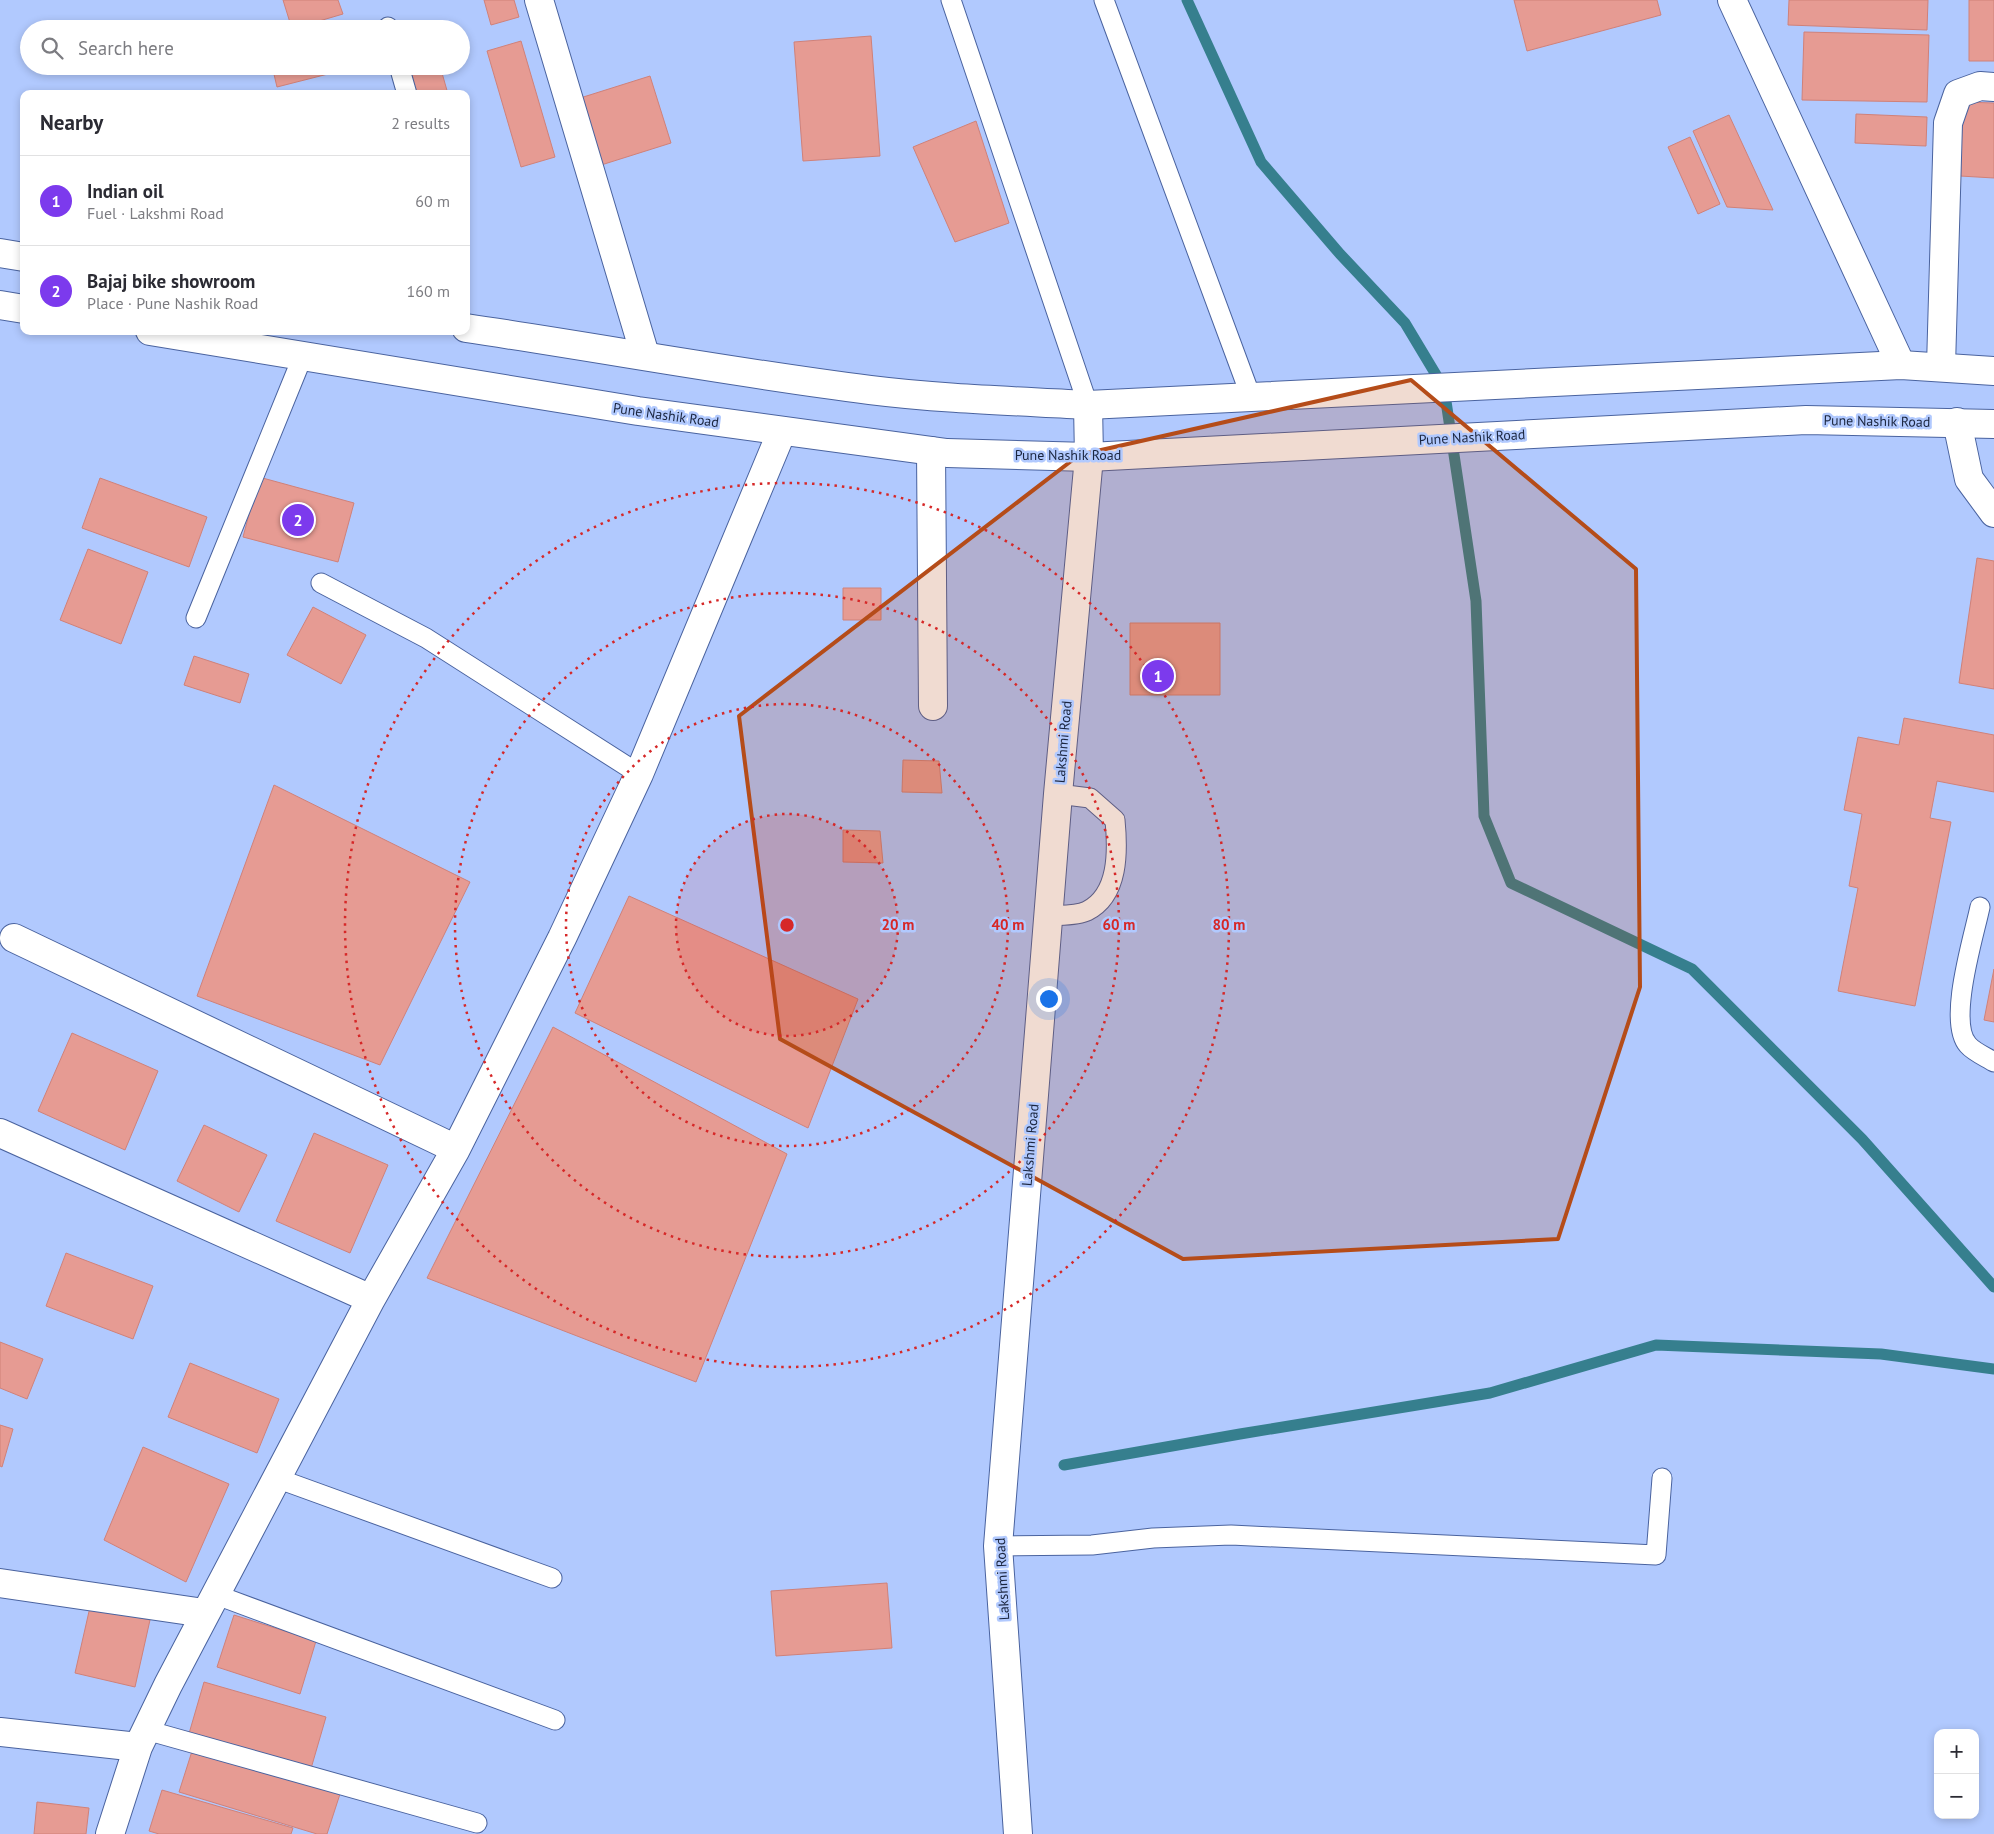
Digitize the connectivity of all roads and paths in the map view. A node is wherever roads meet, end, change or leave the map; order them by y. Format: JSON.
{"nodes":[{"id":1,"x":539,"y":0,"type":"edge"},
{"id":2,"x":952,"y":0,"type":"edge"},
{"id":3,"x":1104,"y":0,"type":"edge"},
{"id":4,"x":1732,"y":0,"type":"edge"},
{"id":5,"x":402,"y":75,"type":"edge"},
{"id":6,"x":1994,"y":87,"type":"edge"},
{"id":7,"x":406,"y":90,"type":"edge"},
{"id":8,"x":0,"y":253,"type":"edge"},
{"id":9,"x":20,"y":256,"type":"edge"},
{"id":10,"x":0,"y":305,"type":"edge"},
{"id":11,"x":20,"y":308,"type":"edge"},
{"id":12,"x":470,"y":323,"type":"edge"},
{"id":13,"x":173,"y":335,"type":"edge"},
{"id":14,"x":645,"y":355,"type":"junction"},
{"id":15,"x":302,"y":358,"type":"junction"},
{"id":16,"x":1901,"y":365,"type":"junction"},
{"id":17,"x":1941,"y":366,"type":"junction"},
{"id":18,"x":1994,"y":371,"type":"edge"},
{"id":19,"x":1251,"y":397,"type":"junction"},
{"id":20,"x":1088,"y":405,"type":"junction"},
{"id":21,"x":1957,"y":422,"type":"junction"},
{"id":22,"x":1994,"y":424,"type":"edge"},
{"id":23,"x":782,"y":431,"type":"junction"},
{"id":24,"x":931,"y":450,"type":"junction"},
{"id":25,"x":1089,"y":457,"type":"junction"},
{"id":26,"x":1994,"y":513,"type":"edge"},
{"id":27,"x":321,"y":583,"type":"dead end"},
{"id":28,"x":196,"y":618,"type":"dead end"},
{"id":29,"x":933,"y":706,"type":"dead end"},
{"id":30,"x":639,"y":774,"type":"junction"},
{"id":31,"x":1058,"y":794,"type":"junction"},
{"id":32,"x":1980,"y":907,"type":"dead end"},
{"id":33,"x":1048,"y":916,"type":"junction"},
{"id":34,"x":14,"y":938,"type":"dead end"},
{"id":35,"x":1994,"y":1062,"type":"edge"},
{"id":36,"x":0,"y":1133,"type":"edge"},
{"id":37,"x":456,"y":1149,"type":"junction"},
{"id":38,"x":372,"y":1299,"type":"junction"},
{"id":39,"x":276,"y":1478,"type":"junction"},
{"id":40,"x":1662,"y":1478,"type":"dead end"},
{"id":41,"x":998,"y":1546,"type":"junction"},
{"id":42,"x":552,"y":1578,"type":"dead end"},
{"id":43,"x":0,"y":1582,"type":"edge"},
{"id":44,"x":209,"y":1604,"type":"junction"},
{"id":45,"x":555,"y":1720,"type":"dead end"},
{"id":46,"x":0,"y":1732,"type":"edge"},
{"id":47,"x":142,"y":1739,"type":"junction"},
{"id":48,"x":477,"y":1823,"type":"dead end"},
{"id":49,"x":110,"y":1834,"type":"edge"},
{"id":50,"x":1018,"y":1834,"type":"edge"}],
"edges":[{"from":1,"to":14,"type":"main road"},
{"from":2,"to":20,"type":"lane"},
{"from":3,"to":19,"type":"lane"},
{"from":4,"to":16,"type":"main road"},
{"from":5,"to":7,"type":"lane"},
{"from":6,"to":17,"type":"main road"},
{"from":8,"to":9,"type":"main road"},
{"from":10,"to":11,"type":"main road"},
{"from":12,"to":14,"type":"main road"},
{"from":13,"to":15,"type":"main road","name":"Pune Nashik Road"},
{"from":14,"to":20,"type":"main road"},
{"from":15,"to":23,"type":"main road","name":"Pune Nashik Road"},
{"from":15,"to":28,"type":"lane"},
{"from":16,"to":17,"type":"main road"},
{"from":16,"to":19,"type":"main road"},
{"from":17,"to":18,"type":"main road"},
{"from":19,"to":20,"type":"main road"},
{"from":20,"to":25,"type":"main road","name":"Lakshmi Road"},
{"from":21,"to":22,"type":"main road","name":"Pune Nashik Road"},
{"from":21,"to":25,"type":"main road","name":"Pune Nashik Road"},
{"from":21,"to":26,"type":"main road"},
{"from":23,"to":24,"type":"main road","name":"Pune Nashik Road"},
{"from":23,"to":30,"type":"main road"},
{"from":24,"to":25,"type":"main road","name":"Pune Nashik Road"},
{"from":24,"to":29,"type":"main road"},
{"from":25,"to":31,"type":"main road","name":"Lakshmi Road"},
{"from":27,"to":30,"type":"lane"},
{"from":30,"to":37,"type":"main road"},
{"from":31,"to":33,"type":"main road","name":"Lakshmi Road"},
{"from":31,"to":33,"type":"lane"},
{"from":32,"to":35,"type":"lane"},
{"from":33,"to":41,"type":"main road","name":"Lakshmi Road"},
{"from":34,"to":37,"type":"main road"},
{"from":36,"to":38,"type":"main road"},
{"from":37,"to":38,"type":"main road"},
{"from":38,"to":39,"type":"main road"},
{"from":39,"to":42,"type":"lane"},
{"from":39,"to":44,"type":"main road"},
{"from":40,"to":41,"type":"lane"},
{"from":41,"to":50,"type":"main road","name":"Lakshmi Road"},
{"from":43,"to":44,"type":"main road"},
{"from":44,"to":45,"type":"lane"},
{"from":44,"to":47,"type":"main road"},
{"from":46,"to":47,"type":"main road"},
{"from":47,"to":48,"type":"lane"},
{"from":47,"to":49,"type":"main road"}]}
